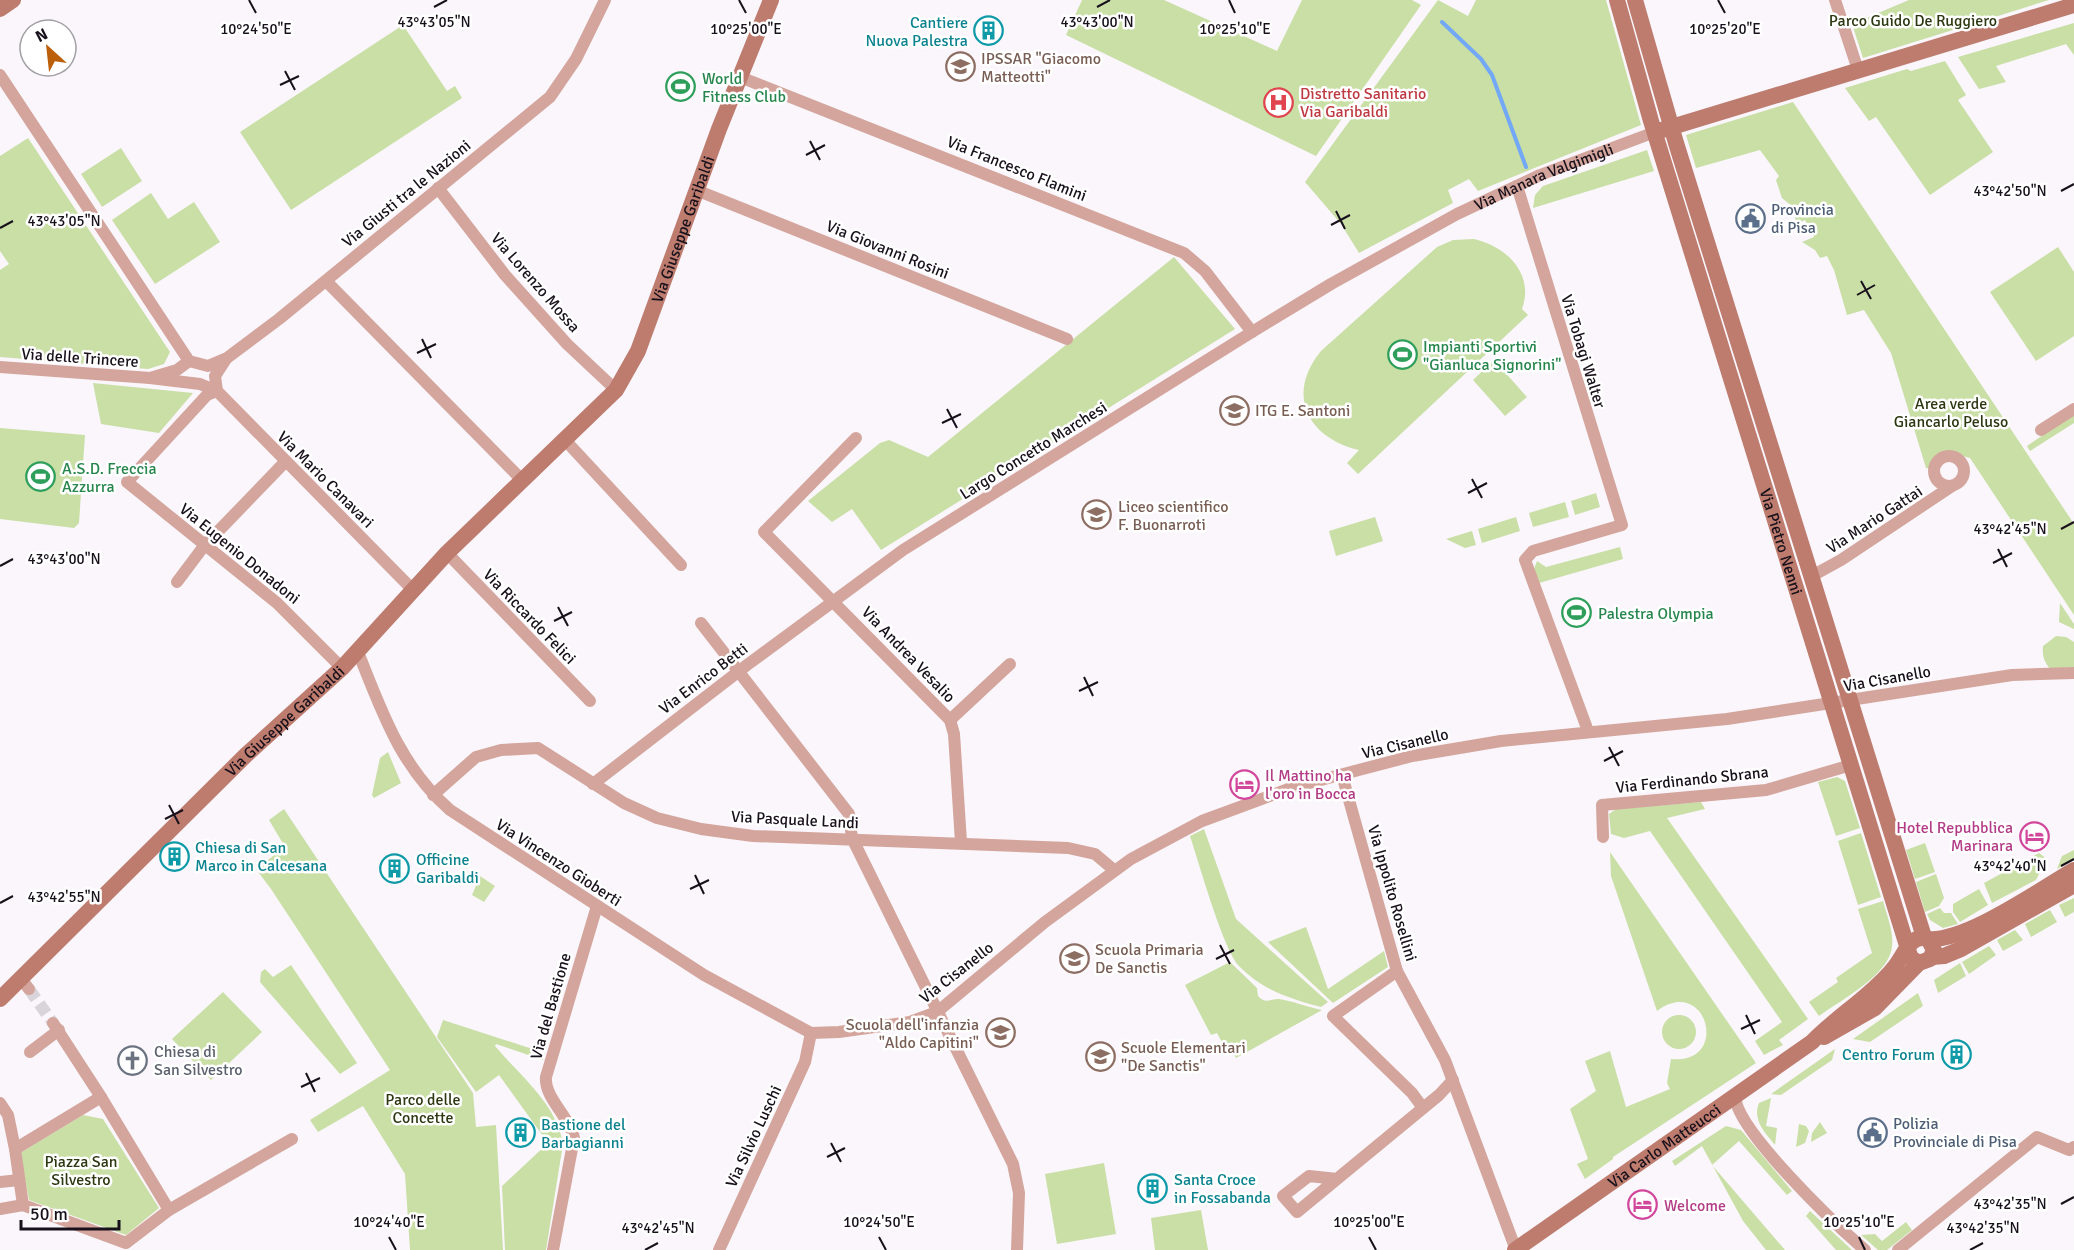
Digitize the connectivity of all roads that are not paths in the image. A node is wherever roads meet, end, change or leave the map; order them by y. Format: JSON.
{"nodes":[{"id":1,"x":14,"y":0,"type":"edge"},
{"id":2,"x":605,"y":0,"type":"edge"},
{"id":3,"x":771,"y":0,"type":"edge"},
{"id":4,"x":1617,"y":0,"type":"edge"},
{"id":5,"x":1635,"y":0,"type":"edge"},
{"id":6,"x":1835,"y":0,"type":"edge"},
{"id":7,"x":2074,"y":5,"type":"edge"},
{"id":8,"x":0,"y":9,"type":"edge"},
{"id":9,"x":1858,"y":70,"type":"junction"},
{"id":10,"x":0,"y":75,"type":"edge"},
{"id":11,"x":740,"y":76,"type":"junction"},
{"id":12,"x":1663,"y":129,"type":"junction"},
{"id":13,"x":1517,"y":186,"type":"junction"},
{"id":14,"x":438,"y":188,"type":"junction"},
{"id":15,"x":696,"y":190,"type":"junction"},
{"id":16,"x":326,"y":281,"type":"junction"},
{"id":17,"x":1252,"y":332,"type":"junction"},
{"id":18,"x":1067,"y":339,"type":"dead end"},
{"id":19,"x":227,"y":358,"type":"junction"},
{"id":20,"x":189,"y":361,"type":"junction"},
{"id":21,"x":0,"y":367,"type":"edge"},
{"id":22,"x":150,"y":378,"type":"junction"},
{"id":23,"x":616,"y":390,"type":"junction"},
{"id":24,"x":217,"y":391,"type":"junction"},
{"id":25,"x":2074,"y":409,"type":"edge"},
{"id":26,"x":2041,"y":430,"type":"dead end"},
{"id":27,"x":856,"y":438,"type":"dead end"},
{"id":28,"x":565,"y":440,"type":"junction"},
{"id":29,"x":285,"y":462,"type":"junction"},
{"id":30,"x":522,"y":480,"type":"junction"},
{"id":31,"x":1952,"y":486,"type":"dead end"},
{"id":32,"x":204,"y":546,"type":"junction"},
{"id":33,"x":447,"y":553,"type":"junction"},
{"id":34,"x":681,"y":565,"type":"dead end"},
{"id":35,"x":1810,"y":577,"type":"junction"},
{"id":36,"x":177,"y":582,"type":"dead end"},
{"id":37,"x":413,"y":590,"type":"junction"},
{"id":38,"x":834,"y":600,"type":"junction"},
{"id":39,"x":701,"y":623,"type":"dead end"},
{"id":40,"x":358,"y":652,"type":"junction"},
{"id":41,"x":1010,"y":664,"type":"dead end"},
{"id":42,"x":342,"y":668,"type":"junction"},
{"id":43,"x":740,"y":671,"type":"junction"},
{"id":44,"x":2074,"y":673,"type":"edge"},
{"id":45,"x":590,"y":701,"type":"dead end"},
{"id":46,"x":1841,"y":703,"type":"junction"},
{"id":47,"x":950,"y":720,"type":"junction"},
{"id":48,"x":1588,"y":731,"type":"junction"},
{"id":49,"x":1851,"y":765,"type":"junction"},
{"id":50,"x":1342,"y":775,"type":"junction"},
{"id":51,"x":593,"y":784,"type":"junction"},
{"id":52,"x":433,"y":795,"type":"junction"},
{"id":53,"x":1603,"y":837,"type":"dead end"},
{"id":54,"x":852,"y":838,"type":"junction"},
{"id":55,"x":961,"y":842,"type":"junction"},
{"id":56,"x":1114,"y":870,"type":"junction"},
{"id":57,"x":2074,"y":870,"type":"edge"},
{"id":58,"x":2074,"y":885,"type":"edge"},
{"id":59,"x":597,"y":906,"type":"junction"},
{"id":60,"x":1926,"y":938,"type":"junction"},
{"id":61,"x":1917,"y":955,"type":"junction"},
{"id":62,"x":1397,"y":971,"type":"junction"},
{"id":63,"x":0,"y":999,"type":"edge"},
{"id":64,"x":937,"y":1012,"type":"junction"},
{"id":65,"x":811,"y":1033,"type":"junction"},
{"id":66,"x":30,"y":1052,"type":"dead end"},
{"id":67,"x":1454,"y":1080,"type":"junction"},
{"id":68,"x":101,"y":1096,"type":"junction"},
{"id":69,"x":1735,"y":1096,"type":"junction"},
{"id":70,"x":0,"y":1103,"type":"edge"},
{"id":71,"x":1423,"y":1108,"type":"junction"},
{"id":72,"x":292,"y":1139,"type":"dead end"},
{"id":73,"x":2074,"y":1146,"type":"edge"},
{"id":74,"x":15,"y":1149,"type":"junction"},
{"id":75,"x":1337,"y":1179,"type":"dead end"},
{"id":76,"x":19,"y":1180,"type":"junction"},
{"id":77,"x":0,"y":1182,"type":"edge"},
{"id":78,"x":23,"y":1206,"type":"junction"},
{"id":79,"x":0,"y":1209,"type":"edge"},
{"id":80,"x":169,"y":1210,"type":"junction"},
{"id":81,"x":127,"y":1246,"type":"edge"},
{"id":82,"x":553,"y":1250,"type":"edge"},
{"id":83,"x":718,"y":1250,"type":"edge"},
{"id":84,"x":1017,"y":1250,"type":"edge"},
{"id":85,"x":1515,"y":1250,"type":"edge"},
{"id":86,"x":1865,"y":1250,"type":"edge"},
{"id":87,"x":1898,"y":1250,"type":"edge"}],
"edges":[{"from":1,"to":8,"type":"main road"},
{"from":2,"to":14,"type":"street","name":"Via Giusti tra le Nazioni"},
{"from":3,"to":11,"type":"main road","name":"Via Giuseppe Garibaldi"},
{"from":4,"to":12,"type":"main road"},
{"from":5,"to":12,"type":"main road"},
{"from":6,"to":9,"type":"street"},
{"from":7,"to":9,"type":"main road","name":"Via Manara Valgimigli"},
{"from":9,"to":12,"type":"main road","name":"Via Manara Valgimigli"},
{"from":10,"to":20,"type":"street"},
{"from":11,"to":15,"type":"main road","name":"Via Giuseppe Garibaldi"},
{"from":11,"to":17,"type":"street","name":"Via Francesco Flamini"},
{"from":12,"to":13,"type":"street","name":"Via Manara Valgimigli"},
{"from":12,"to":35,"type":"main road","name":"Via Pietro Nenni"},
{"from":12,"to":46,"type":"main road","name":"Via Pietro Nenni"},
{"from":13,"to":17,"type":"street","name":"Via Manara Valgimigli"},
{"from":13,"to":48,"type":"street","name":"Via Tobagi Walter"},
{"from":14,"to":16,"type":"street","name":"Via Giusti tra le Nazioni"},
{"from":14,"to":23,"type":"street","name":"Via Lorenzo Mossa"},
{"from":15,"to":18,"type":"street","name":"Via Giovanni Rosini"},
{"from":15,"to":23,"type":"main road","name":"Via Giuseppe Garibaldi"},
{"from":16,"to":19,"type":"street","name":"Via Giusti tra le Nazioni"},
{"from":16,"to":30,"type":"street"},
{"from":17,"to":38,"type":"street","name":"Largo Concetto Marchesi"},
{"from":19,"to":20,"type":"street","name":"Via Giusti tra le Nazioni"},
{"from":19,"to":24,"type":"street"},
{"from":20,"to":22,"type":"street","name":"Via delle Trincere"},
{"from":21,"to":22,"type":"street","name":"Via delle Trincere"},
{"from":22,"to":24,"type":"street","name":"Via Mario Canavari"},
{"from":23,"to":28,"type":"main road","name":"Via Giuseppe Garibaldi"},
{"from":24,"to":29,"type":"street","name":"Via Mario Canavari"},
{"from":24,"to":32,"type":"street","name":"Via Eugenio Donadoni"},
{"from":25,"to":26,"type":"street"},
{"from":27,"to":38,"type":"street","name":"Via Andrea Vesalio"},
{"from":28,"to":30,"type":"main road","name":"Via Giuseppe Garibaldi"},
{"from":28,"to":34,"type":"street"},
{"from":29,"to":32,"type":"street"},
{"from":29,"to":37,"type":"street","name":"Via Mario Canavari"},
{"from":30,"to":33,"type":"main road","name":"Via Giuseppe Garibaldi"},
{"from":31,"to":35,"type":"street","name":"Via Mario Gattai"},
{"from":32,"to":36,"type":"street"},
{"from":32,"to":42,"type":"street","name":"Via Eugenio Donadoni"},
{"from":33,"to":37,"type":"main road","name":"Via Giuseppe Garibaldi"},
{"from":33,"to":45,"type":"street","name":"Via Riccardo Felici"},
{"from":35,"to":46,"type":"main road","name":"Via Pietro Nenni"},
{"from":37,"to":40,"type":"main road","name":"Via Giuseppe Garibaldi"},
{"from":38,"to":43,"type":"street","name":"Via Enrico Betti"},
{"from":38,"to":47,"type":"street","name":"Via Andrea Vesalio"},
{"from":39,"to":43,"type":"street"},
{"from":40,"to":42,"type":"main road","name":"Via Giuseppe Garibaldi"},
{"from":40,"to":52,"type":"street","name":"Via Vincenzo Gioberti"},
{"from":41,"to":47,"type":"street"},
{"from":42,"to":63,"type":"main road","name":"Via Giuseppe Garibaldi"},
{"from":43,"to":51,"type":"street","name":"Via Enrico Betti"},
{"from":43,"to":54,"type":"street"},
{"from":44,"to":46,"type":"street","name":"Via Cisanello"},
{"from":46,"to":48,"type":"street","name":"Via Cisanello"},
{"from":46,"to":49,"type":"main road","name":"Via Pietro Nenni"},
{"from":46,"to":60,"type":"main road","name":"Via Pietro Nenni"},
{"from":47,"to":55,"type":"street","name":"Via Andrea Vesalio"},
{"from":48,"to":50,"type":"street","name":"Via Cisanello"},
{"from":49,"to":53,"type":"street","name":"Via Ferdinando Sbrana"},
{"from":49,"to":61,"type":"main road","name":"Via Pietro Nenni"},
{"from":50,"to":56,"type":"street","name":"Via Cisanello"},
{"from":50,"to":62,"type":"street","name":"Via Ippolito Rosellini"},
{"from":51,"to":52,"type":"street","name":"Via Pasquale Landi"},
{"from":51,"to":54,"type":"street","name":"Via Pasquale Landi"},
{"from":52,"to":59,"type":"street","name":"Via Vincenzo Gioberti"},
{"from":54,"to":55,"type":"street","name":"Via Pasquale Landi"},
{"from":54,"to":64,"type":"street"},
{"from":55,"to":56,"type":"street","name":"Via Pasquale Landi"},
{"from":56,"to":64,"type":"street","name":"Via Cisanello"},
{"from":57,"to":60,"type":"main road"},
{"from":58,"to":61,"type":"main road"},
{"from":59,"to":65,"type":"street","name":"Via Vincenzo Gioberti"},
{"from":59,"to":82,"type":"street","name":"Via del Bastione"},
{"from":60,"to":61,"type":"main road","name":"Via Pietro Nenni"},
{"from":61,"to":69,"type":"main road","name":"Via Carlo Matteucci"},
{"from":62,"to":67,"type":"street","name":"Via Ippolito Rosellini"},
{"from":62,"to":71,"type":"street"},
{"from":64,"to":65,"type":"street","name":"Via Cisanello"},
{"from":64,"to":84,"type":"street"},
{"from":65,"to":83,"type":"street","name":"Via Silvio Luschi"},
{"from":66,"to":68,"type":"street"},
{"from":67,"to":71,"type":"street"},
{"from":67,"to":85,"type":"street","name":"Via Ippolito Rosellini"},
{"from":68,"to":74,"type":"street"},
{"from":68,"to":80,"type":"street"},
{"from":69,"to":85,"type":"main road","name":"Via Carlo Matteucci"},
{"from":69,"to":86,"type":"street"},
{"from":70,"to":74,"type":"street"},
{"from":71,"to":75,"type":"street"},
{"from":72,"to":80,"type":"street"},
{"from":73,"to":87,"type":"street"},
{"from":74,"to":76,"type":"street"},
{"from":76,"to":77,"type":"street"},
{"from":76,"to":78,"type":"street"},
{"from":78,"to":79,"type":"street"},
{"from":78,"to":81,"type":"street"},
{"from":80,"to":81,"type":"street"}]}
